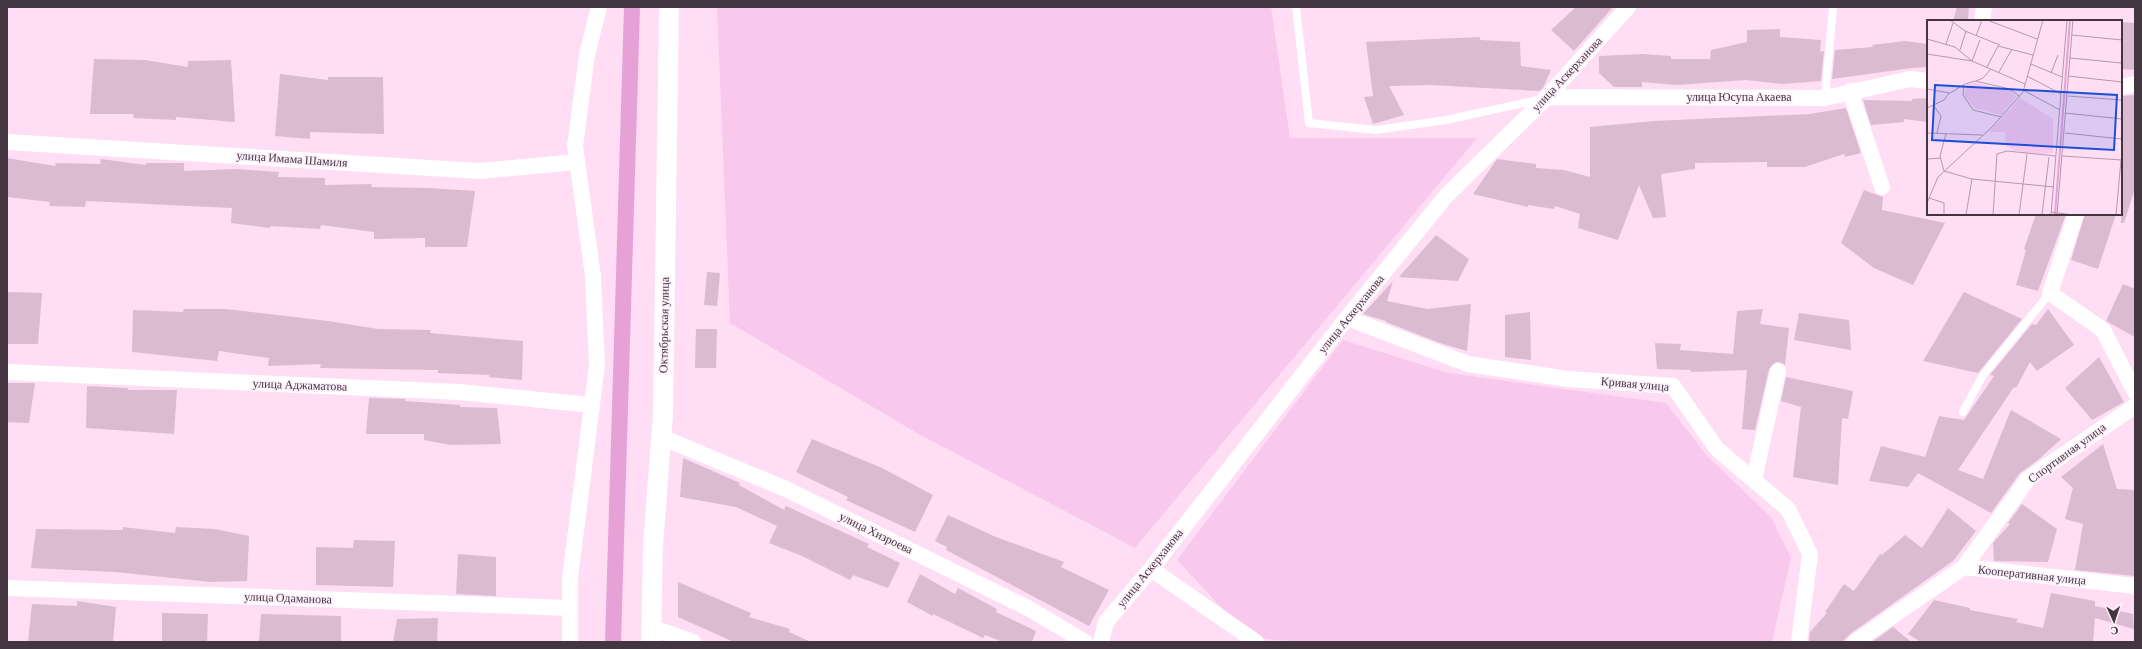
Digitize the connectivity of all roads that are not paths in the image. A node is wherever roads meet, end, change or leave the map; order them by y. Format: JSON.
{"nodes":[{"id":1,"x":599,"y":7,"type":"edge"},
{"id":2,"x":669,"y":7,"type":"edge"},
{"id":3,"x":1296,"y":7,"type":"edge"},
{"id":4,"x":1628,"y":7,"type":"edge"},
{"id":5,"x":1833,"y":7,"type":"edge"},
{"id":6,"x":1984,"y":7,"type":"edge"},
{"id":7,"x":1982,"y":20,"type":"edge"},
{"id":8,"x":1927,"y":81,"type":"edge"},
{"id":9,"x":2135,"y":84,"type":"edge"},
{"id":10,"x":2122,"y":87,"type":"edge"},
{"id":11,"x":1850,"y":91,"type":"junction"},
{"id":12,"x":1547,"y":97,"type":"junction"},
{"id":13,"x":1825,"y":98,"type":"junction"},
{"id":14,"x":7,"y":142,"type":"edge"},
{"id":15,"x":577,"y":162,"type":"junction"},
{"id":16,"x":1882,"y":187,"type":"dead end"},
{"id":17,"x":2076,"y":215,"type":"edge"},
{"id":18,"x":2050,"y":293,"type":"junction"},
{"id":19,"x":1347,"y":318,"type":"junction"},
{"id":20,"x":1778,"y":371,"type":"dead end"},
{"id":21,"x":7,"y":372,"type":"edge"},
{"id":22,"x":2135,"y":392,"type":"edge"},
{"id":23,"x":592,"y":405,"type":"junction"},
{"id":24,"x":2135,"y":406,"type":"edge"},
{"id":25,"x":1963,"y":412,"type":"dead end"},
{"id":26,"x":661,"y":437,"type":"junction"},
{"id":27,"x":1754,"y":480,"type":"junction"},
{"id":28,"x":1964,"y":567,"type":"junction"},
{"id":29,"x":1151,"y":569,"type":"junction"},
{"id":30,"x":2135,"y":586,"type":"edge"},
{"id":31,"x":7,"y":588,"type":"edge"},
{"id":32,"x":570,"y":608,"type":"junction"},
{"id":33,"x":651,"y":634,"type":"edge"},
{"id":34,"x":570,"y":642,"type":"edge"},
{"id":35,"x":693,"y":642,"type":"edge"},
{"id":36,"x":1085,"y":642,"type":"edge"},
{"id":37,"x":1101,"y":642,"type":"edge"},
{"id":38,"x":1256,"y":642,"type":"edge"},
{"id":39,"x":1799,"y":642,"type":"edge"},
{"id":40,"x":1855,"y":642,"type":"edge"}],
"edges":[{"from":1,"to":15,"type":"street"},
{"from":2,"to":26,"type":"street","name":"Октябрьская улица"},
{"from":3,"to":12,"type":"lane"},
{"from":4,"to":12,"type":"street","name":"улица Аскерханова"},
{"from":5,"to":13,"type":"lane"},
{"from":6,"to":7,"type":"street"},
{"from":8,"to":11,"type":"street","name":"улица Юсупа Акаева"},
{"from":9,"to":10,"type":"street"},
{"from":11,"to":13,"type":"street","name":"улица Юсупа Акаева"},
{"from":11,"to":16,"type":"street"},
{"from":12,"to":13,"type":"street","name":"улица Юсупа Акаева"},
{"from":12,"to":19,"type":"street","name":"улица Аскерханова"},
{"from":14,"to":15,"type":"street","name":"улица Имама Шамиля"},
{"from":15,"to":23,"type":"street"},
{"from":17,"to":18,"type":"street"},
{"from":18,"to":22,"type":"street"},
{"from":18,"to":25,"type":"lane"},
{"from":19,"to":27,"type":"street","name":"Кривая улица"},
{"from":19,"to":29,"type":"street","name":"улица Аскерханова"},
{"from":20,"to":27,"type":"street"},
{"from":21,"to":23,"type":"street","name":"улица Аджаматова"},
{"from":23,"to":32,"type":"street"},
{"from":24,"to":28,"type":"street","name":"Спортивная улица"},
{"from":26,"to":33,"type":"street","name":"Октябрьская улица"},
{"from":26,"to":36,"type":"street","name":"улица Хизроева"},
{"from":27,"to":39,"type":"street","name":"Кривая улица"},
{"from":28,"to":30,"type":"street","name":"Кооперативная улица"},
{"from":28,"to":40,"type":"street","name":"Кооперативная улица"},
{"from":29,"to":37,"type":"street","name":"улица Аскерханова"},
{"from":29,"to":38,"type":"street"},
{"from":31,"to":32,"type":"street","name":"улица Одаманова"},
{"from":32,"to":34,"type":"street"},
{"from":33,"to":35,"type":"street"}]}
